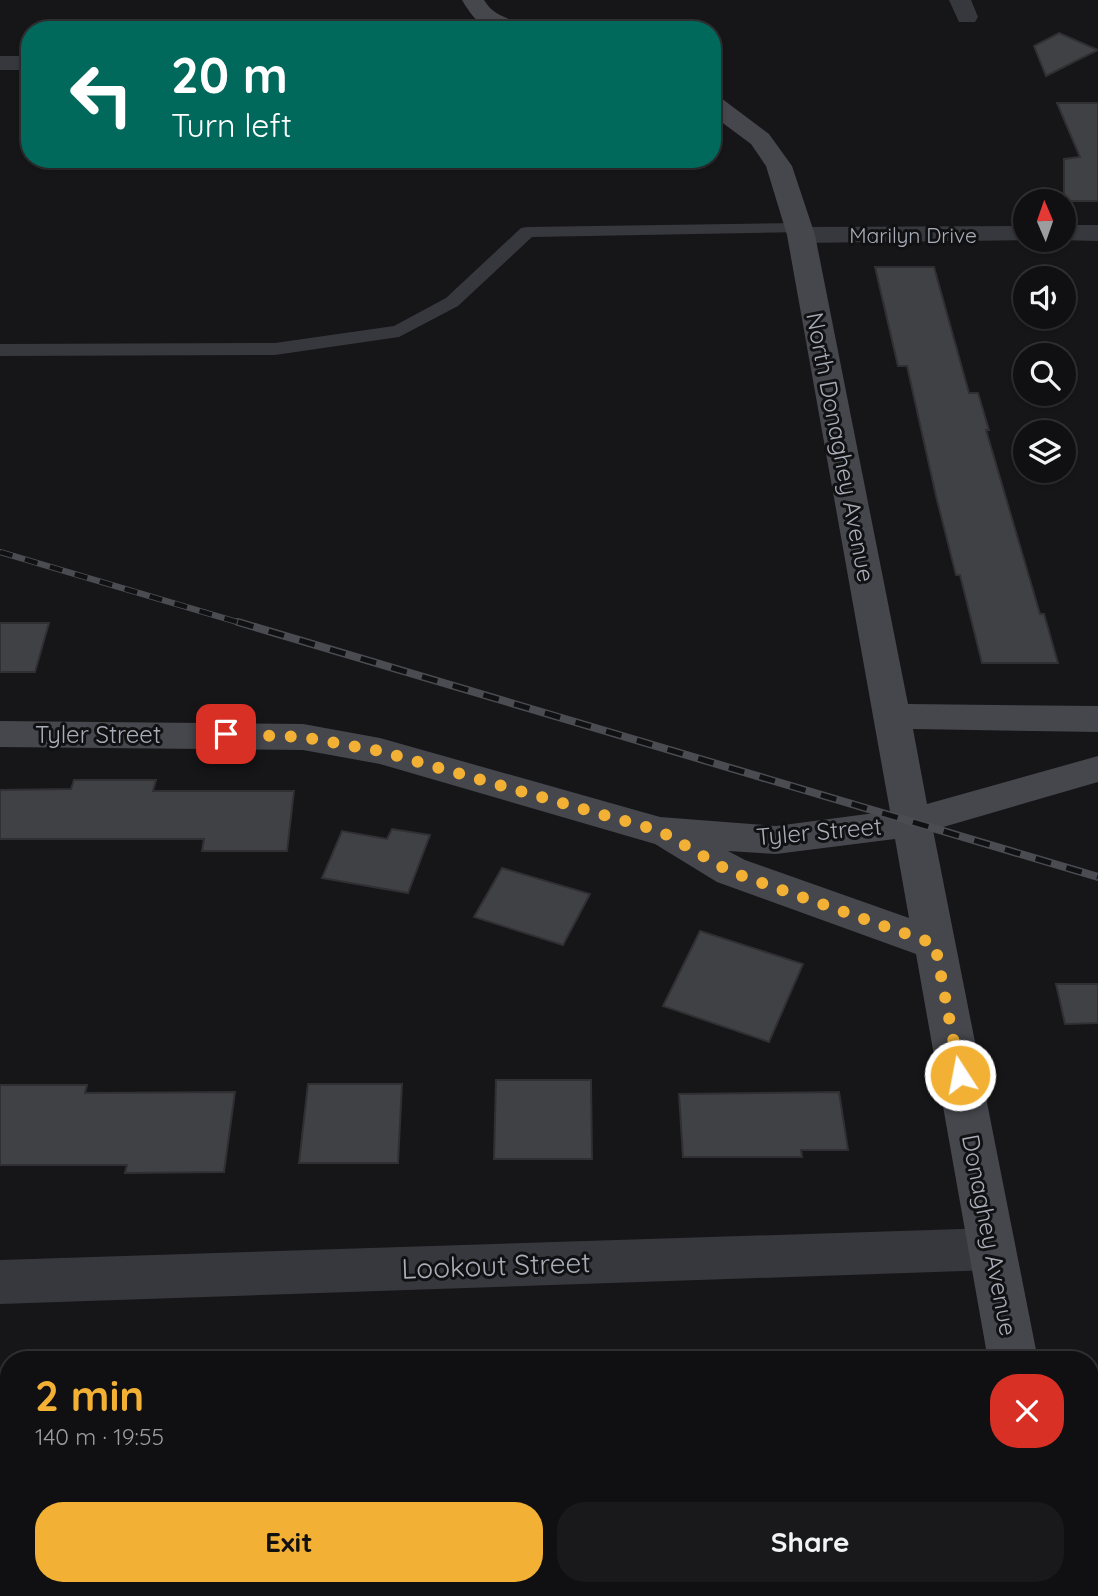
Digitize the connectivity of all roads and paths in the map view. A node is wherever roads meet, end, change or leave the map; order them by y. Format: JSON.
{"nodes":[{"id":1,"x":473,"y":0,"type":"edge"},
{"id":2,"x":492,"y":21,"type":"edge"},
{"id":3,"x":0,"y":63,"type":"edge"},
{"id":4,"x":21,"y":63,"type":"edge"},
{"id":5,"x":721,"y":110,"type":"edge"},
{"id":6,"x":800,"y":232,"type":"junction"},
{"id":7,"x":1076,"y":233,"type":"edge"},
{"id":8,"x":1098,"y":233,"type":"edge"},
{"id":9,"x":1013,"y":234,"type":"edge"},
{"id":10,"x":0,"y":350,"type":"edge"},
{"id":11,"x":893,"y":716,"type":"junction"},
{"id":12,"x":1098,"y":719,"type":"edge"},
{"id":13,"x":0,"y":734,"type":"edge"},
{"id":14,"x":1098,"y":769,"type":"edge"},
{"id":15,"x":913,"y":822,"type":"junction"},
{"id":16,"x":660,"y":831,"type":"junction"},
{"id":17,"x":935,"y":944,"type":"junction"},
{"id":18,"x":992,"y":1249,"type":"junction"},
{"id":19,"x":0,"y":1282,"type":"edge"},
{"id":20,"x":1011,"y":1351,"type":"edge"}],
"edges":[{"from":1,"to":2,"type":"street"},
{"from":3,"to":4,"type":"street"},
{"from":5,"to":6,"type":"street","name":"North Donaghey Avenue"},
{"from":6,"to":9,"type":"street","name":"Marilyn Drive"},
{"from":6,"to":10,"type":"lane"},
{"from":6,"to":11,"type":"street","name":"North Donaghey Avenue"},
{"from":7,"to":8,"type":"street"},
{"from":11,"to":12,"type":"street"},
{"from":11,"to":15,"type":"street","name":"North Donaghey Avenue"},
{"from":13,"to":16,"type":"street","name":"Tyler Street"},
{"from":14,"to":15,"type":"street","name":"Tyler Street"},
{"from":15,"to":16,"type":"street","name":"Tyler Street"},
{"from":15,"to":17,"type":"street","name":"Donaghey Avenue"},
{"from":16,"to":17,"type":"street"},
{"from":17,"to":18,"type":"street","name":"Donaghey Avenue"},
{"from":18,"to":19,"type":"street","name":"Lookout Street"},
{"from":18,"to":20,"type":"street","name":"Donaghey Avenue"}]}
